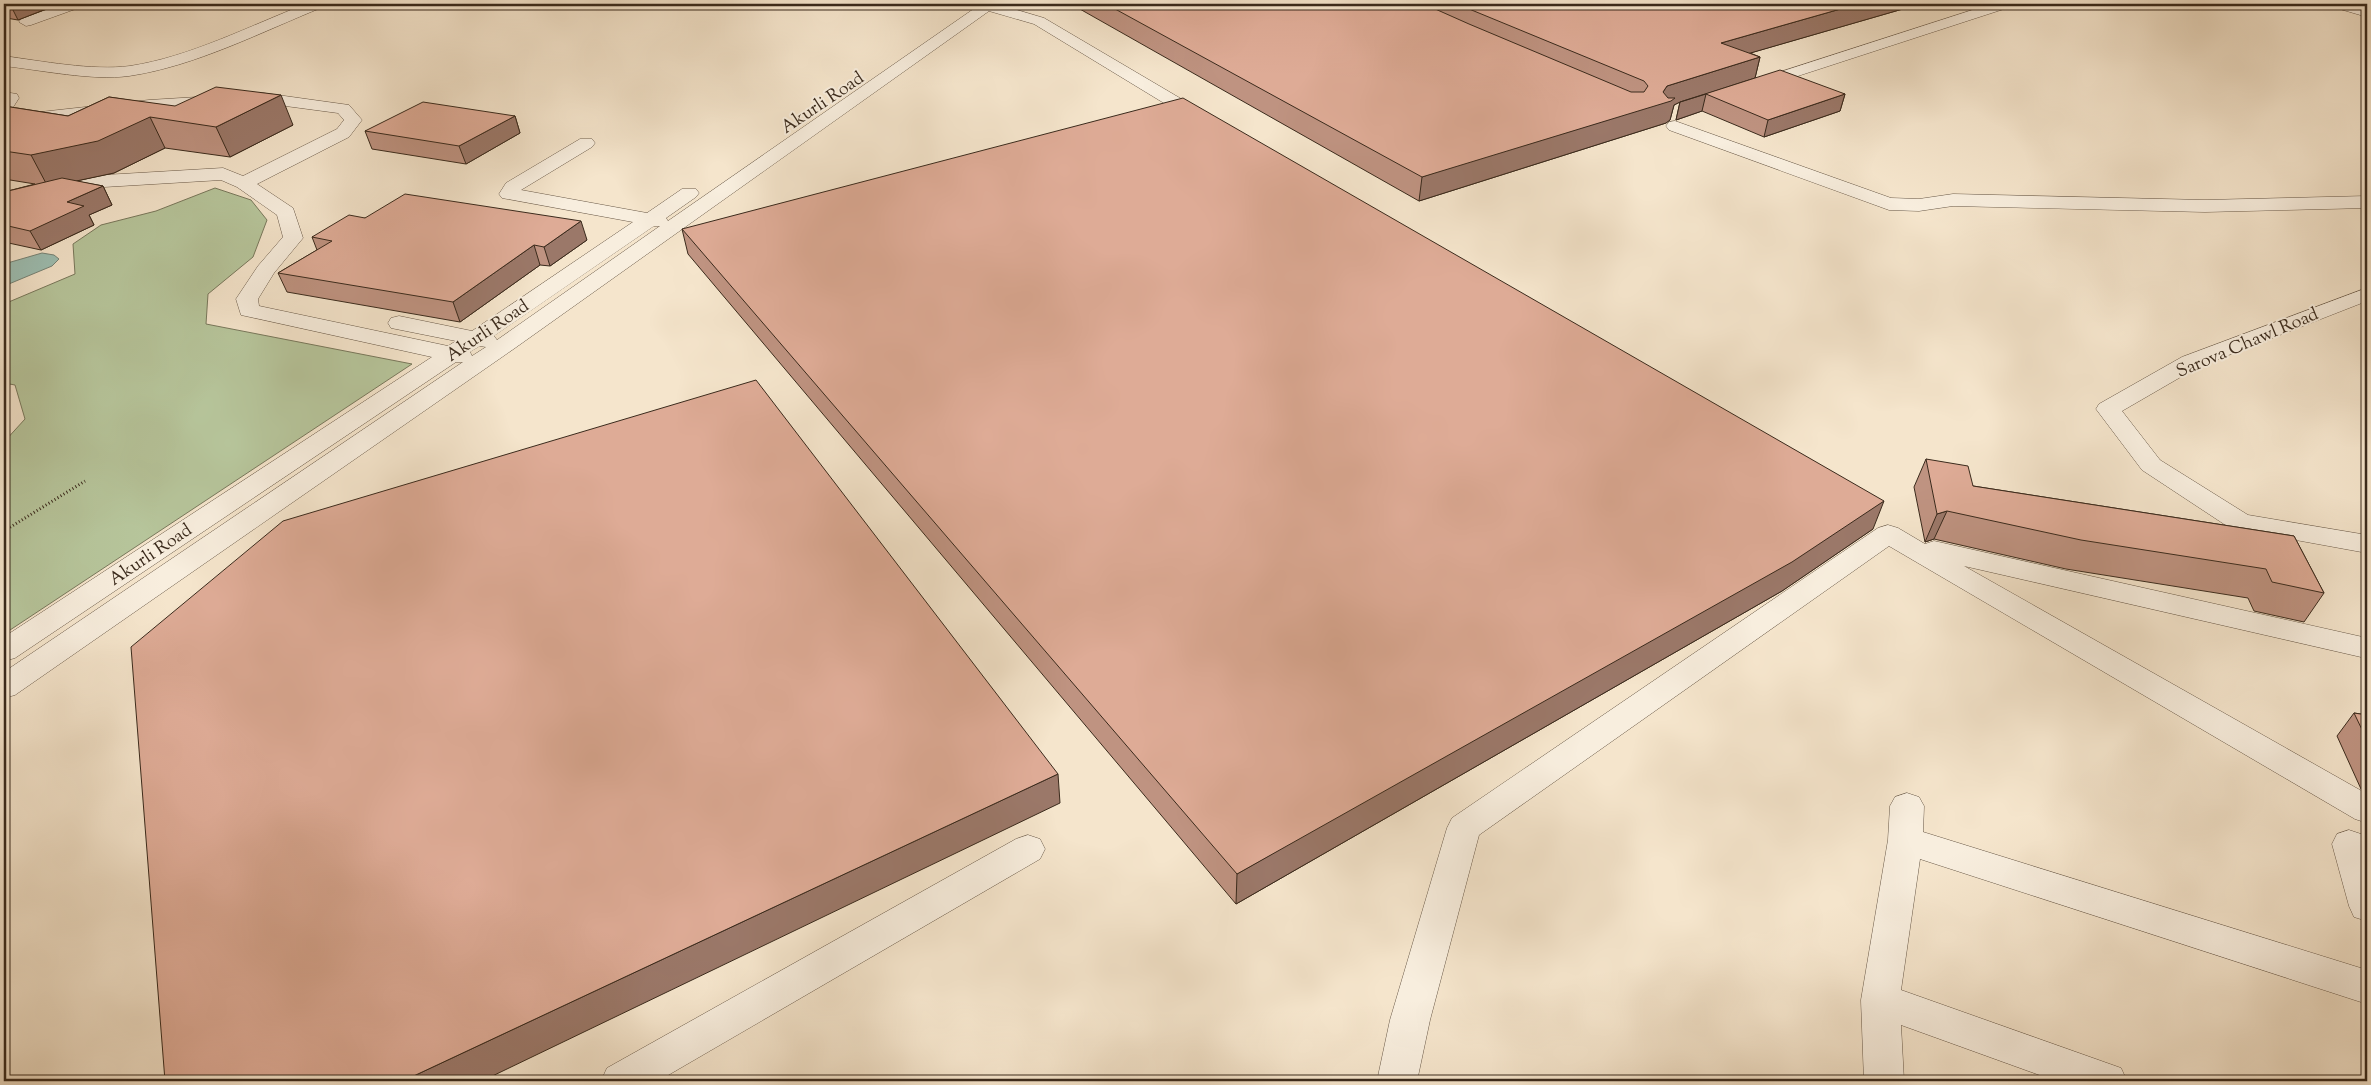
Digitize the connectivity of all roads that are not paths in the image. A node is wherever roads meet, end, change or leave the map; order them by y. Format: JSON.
{"nodes":[{"id":1,"x":76,"y":4,"type":"edge"},
{"id":2,"x":318,"y":4,"type":"edge"},
{"id":3,"x":981,"y":4,"type":"edge"},
{"id":4,"x":2005,"y":4,"type":"edge"},
{"id":5,"x":2338,"y":4,"type":"edge"},
{"id":6,"x":2367,"y":13,"type":"edge"},
{"id":7,"x":26,"y":22,"type":"dead end"},
{"id":8,"x":4,"y":61,"type":"edge"},
{"id":9,"x":890,"y":66,"type":"junction"},
{"id":10,"x":840,"y":90,"type":"junction"},
{"id":11,"x":1742,"y":90,"type":"edge"},
{"id":12,"x":864,"y":93,"type":"junction"},
{"id":13,"x":4,"y":97,"type":"edge"},
{"id":14,"x":4,"y":108,"type":"edge"},
{"id":15,"x":1674,"y":117,"type":"dead end"},
{"id":16,"x":4,"y":121,"type":"edge"},
{"id":17,"x":793,"y":122,"type":"junction"},
{"id":18,"x":818,"y":125,"type":"junction"},
{"id":19,"x":1218,"y":128,"type":"edge"},
{"id":20,"x":586,"y":143,"type":"dead end"},
{"id":21,"x":726,"y":168,"type":"junction"},
{"id":22,"x":752,"y":172,"type":"junction"},
{"id":23,"x":244,"y":182,"type":"junction"},
{"id":24,"x":2367,"y":202,"type":"edge"},
{"id":25,"x":4,"y":205,"type":"edge"},
{"id":26,"x":649,"y":220,"type":"junction"},
{"id":27,"x":677,"y":224,"type":"junction"},
{"id":28,"x":587,"y":262,"type":"junction"},
{"id":29,"x":617,"y":266,"type":"junction"},
{"id":30,"x":2367,"y":294,"type":"edge"},
{"id":31,"x":247,"y":299,"type":"junction"},
{"id":32,"x":479,"y":349,"type":"junction"},
{"id":33,"x":452,"y":354,"type":"junction"},
{"id":34,"x":213,"y":512,"type":"junction"},
{"id":35,"x":247,"y":521,"type":"junction"},
{"id":36,"x":1906,"y":544,"type":"junction"},
{"id":37,"x":2367,"y":544,"type":"edge"},
{"id":38,"x":60,"y":613,"type":"junction"},
{"id":39,"x":93,"y":626,"type":"junction"},
{"id":40,"x":2361,"y":647,"type":"dead end"},
{"id":41,"x":4,"y":650,"type":"edge"},
{"id":42,"x":4,"y":687,"type":"edge"},
{"id":43,"x":2367,"y":810,"type":"edge"},
{"id":44,"x":2349,"y":844,"type":"dead end"},
{"id":45,"x":1028,"y":849,"type":"dead end"},
{"id":46,"x":2367,"y":906,"type":"edge"},
{"id":47,"x":2367,"y":987,"type":"edge"},
{"id":48,"x":1880,"y":1000,"type":"junction"},
{"id":49,"x":621,"y":1081,"type":"edge"},
{"id":50,"x":1397,"y":1081,"type":"edge"},
{"id":51,"x":1884,"y":1081,"type":"edge"},
{"id":52,"x":2108,"y":1081,"type":"edge"}],
"edges":[{"from":1,"to":7,"type":"street"},
{"from":2,"to":8,"type":"street"},
{"from":3,"to":9,"type":"street","name":"Akurli Road"},
{"from":3,"to":19,"type":"street"},
{"from":4,"to":11,"type":"street"},
{"from":5,"to":6,"type":"street"},
{"from":9,"to":10,"type":"street","name":"Akurli Road"},
{"from":9,"to":12,"type":"street","name":"Akurli Road"},
{"from":10,"to":12,"type":"street"},
{"from":10,"to":17,"type":"street","name":"Akurli Road"},
{"from":12,"to":18,"type":"street","name":"Akurli Road"},
{"from":13,"to":14,"type":"street"},
{"from":15,"to":24,"type":"street"},
{"from":16,"to":23,"type":"street"},
{"from":17,"to":18,"type":"street"},
{"from":17,"to":21,"type":"street","name":"Akurli Road"},
{"from":18,"to":22,"type":"street","name":"Akurli Road"},
{"from":20,"to":26,"type":"street"},
{"from":21,"to":22,"type":"street"},
{"from":21,"to":26,"type":"street","name":"Akurli Road"},
{"from":22,"to":27,"type":"street","name":"Akurli Road"},
{"from":23,"to":25,"type":"street"},
{"from":23,"to":31,"type":"street"},
{"from":26,"to":27,"type":"street"},
{"from":26,"to":28,"type":"street","name":"Akurli Road"},
{"from":27,"to":29,"type":"street","name":"Akurli Road"},
{"from":28,"to":29,"type":"street"},
{"from":28,"to":32,"type":"street","name":"Akurli Road"},
{"from":29,"to":32,"type":"street","name":"Akurli Road"},
{"from":30,"to":37,"type":"street","name":"Sarova Chawl Road"},
{"from":31,"to":32,"type":"street"},
{"from":31,"to":33,"type":"street"},
{"from":32,"to":33,"type":"street"},
{"from":32,"to":35,"type":"street","name":"Akurli Road"},
{"from":33,"to":34,"type":"street","name":"Akurli Road"},
{"from":34,"to":35,"type":"street"},
{"from":34,"to":38,"type":"street","name":"Akurli Road"},
{"from":35,"to":39,"type":"street","name":"Akurli Road"},
{"from":36,"to":40,"type":"street"},
{"from":36,"to":43,"type":"street"},
{"from":36,"to":50,"type":"street"},
{"from":38,"to":39,"type":"street"},
{"from":38,"to":41,"type":"street","name":"Akurli Road"},
{"from":39,"to":42,"type":"street","name":"Akurli Road"},
{"from":44,"to":46,"type":"street"},
{"from":45,"to":49,"type":"street"},
{"from":47,"to":48,"type":"street"},
{"from":48,"to":51,"type":"street"},
{"from":48,"to":52,"type":"street"}]}
